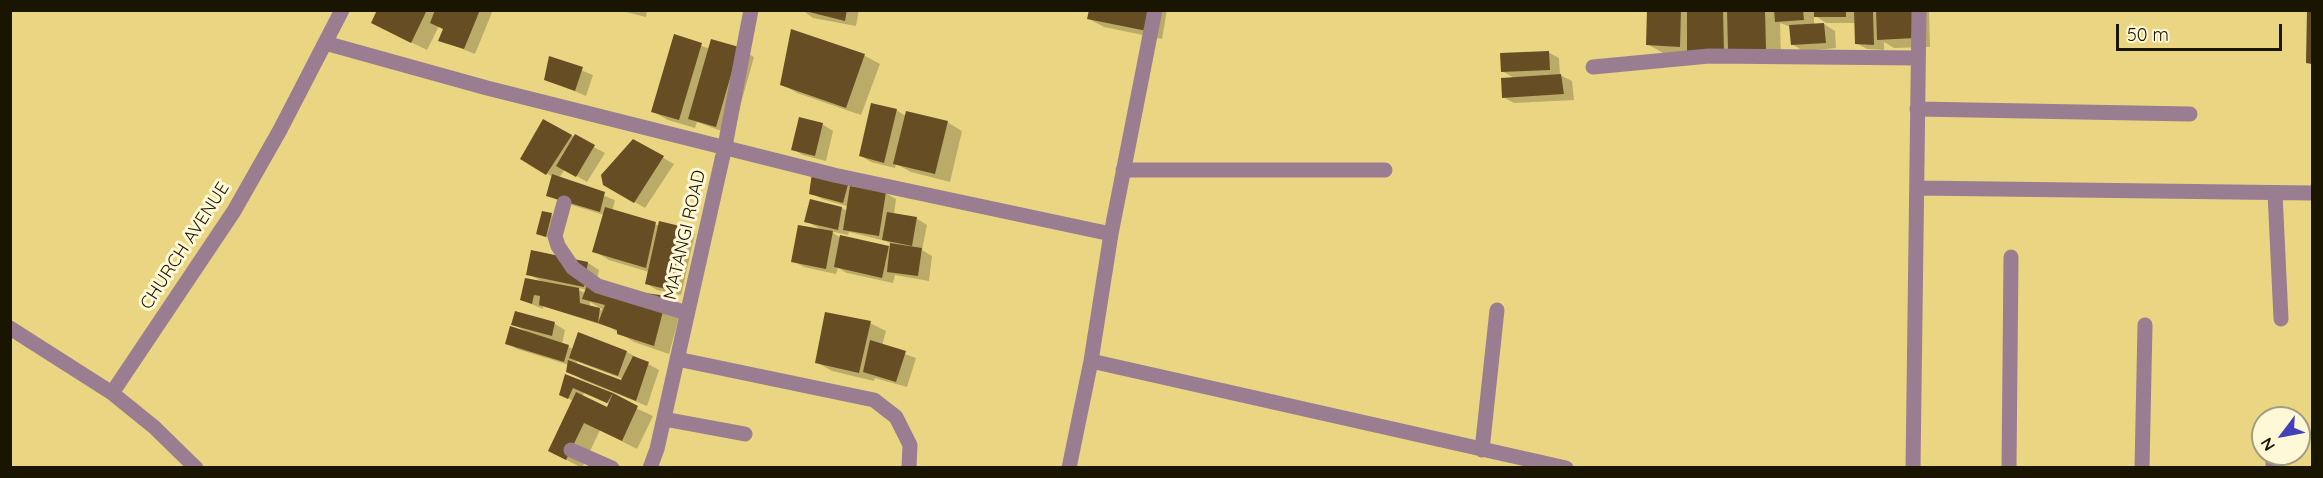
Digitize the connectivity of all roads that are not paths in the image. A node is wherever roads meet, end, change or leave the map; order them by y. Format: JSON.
{"nodes":[{"id":1,"x":342,"y":10,"type":"edge"},
{"id":2,"x":751,"y":10,"type":"edge"},
{"id":3,"x":1155,"y":10,"type":"edge"},
{"id":4,"x":1919,"y":10,"type":"edge"},
{"id":5,"x":325,"y":43,"type":"junction"},
{"id":6,"x":1918,"y":58,"type":"junction"},
{"id":7,"x":1593,"y":67,"type":"dead end"},
{"id":8,"x":1917,"y":110,"type":"junction"},
{"id":9,"x":2190,"y":114,"type":"dead end"},
{"id":10,"x":725,"y":146,"type":"junction"},
{"id":11,"x":1123,"y":170,"type":"junction"},
{"id":12,"x":1385,"y":170,"type":"dead end"},
{"id":13,"x":1917,"y":188,"type":"junction"},
{"id":14,"x":2276,"y":193,"type":"junction"},
{"id":15,"x":2313,"y":193,"type":"edge"},
{"id":16,"x":564,"y":203,"type":"dead end"},
{"id":17,"x":1111,"y":234,"type":"junction"},
{"id":18,"x":2011,"y":258,"type":"dead end"},
{"id":19,"x":1497,"y":310,"type":"dead end"},
{"id":20,"x":687,"y":313,"type":"junction"},
{"id":21,"x":2281,"y":319,"type":"dead end"},
{"id":22,"x":2145,"y":325,"type":"dead end"},
{"id":23,"x":10,"y":328,"type":"edge"},
{"id":24,"x":677,"y":359,"type":"junction"},
{"id":25,"x":1091,"y":362,"type":"junction"},
{"id":26,"x":112,"y":393,"type":"junction"},
{"id":27,"x":664,"y":419,"type":"junction"},
{"id":28,"x":745,"y":434,"type":"dead end"},
{"id":29,"x":572,"y":450,"type":"dead end"},
{"id":30,"x":1482,"y":450,"type":"junction"},
{"id":31,"x":196,"y":468,"type":"edge"},
{"id":32,"x":612,"y":468,"type":"edge"},
{"id":33,"x":650,"y":468,"type":"edge"},
{"id":34,"x":909,"y":468,"type":"edge"},
{"id":35,"x":1068,"y":468,"type":"edge"},
{"id":36,"x":1566,"y":468,"type":"edge"},
{"id":37,"x":1913,"y":468,"type":"edge"},
{"id":38,"x":2009,"y":468,"type":"edge"},
{"id":39,"x":2142,"y":468,"type":"edge"}],
"edges":[{"from":1,"to":5,"type":"street","name":"CHURCH AVENUE"},
{"from":2,"to":10,"type":"street","name":"MATANGI ROAD"},
{"from":3,"to":11,"type":"street"},
{"from":4,"to":6,"type":"street"},
{"from":5,"to":10,"type":"street"},
{"from":5,"to":26,"type":"street","name":"CHURCH AVENUE"},
{"from":6,"to":7,"type":"street"},
{"from":6,"to":8,"type":"street"},
{"from":8,"to":9,"type":"street"},
{"from":8,"to":13,"type":"street"},
{"from":10,"to":17,"type":"street"},
{"from":10,"to":20,"type":"street","name":"MATANGI ROAD"},
{"from":11,"to":12,"type":"street"},
{"from":11,"to":17,"type":"street"},
{"from":13,"to":14,"type":"street"},
{"from":13,"to":37,"type":"street"},
{"from":14,"to":15,"type":"street"},
{"from":14,"to":21,"type":"street"},
{"from":16,"to":20,"type":"street"},
{"from":17,"to":25,"type":"street"},
{"from":18,"to":38,"type":"street"},
{"from":19,"to":30,"type":"street"},
{"from":20,"to":24,"type":"street","name":"MATANGI ROAD"},
{"from":22,"to":39,"type":"street"},
{"from":23,"to":26,"type":"street"},
{"from":24,"to":27,"type":"street","name":"MATANGI ROAD"},
{"from":24,"to":34,"type":"street"},
{"from":25,"to":30,"type":"street"},
{"from":25,"to":35,"type":"street"},
{"from":26,"to":31,"type":"street"},
{"from":27,"to":28,"type":"street"},
{"from":27,"to":33,"type":"street","name":"MATANGI ROAD"},
{"from":29,"to":32,"type":"street"},
{"from":30,"to":36,"type":"street"}]}
